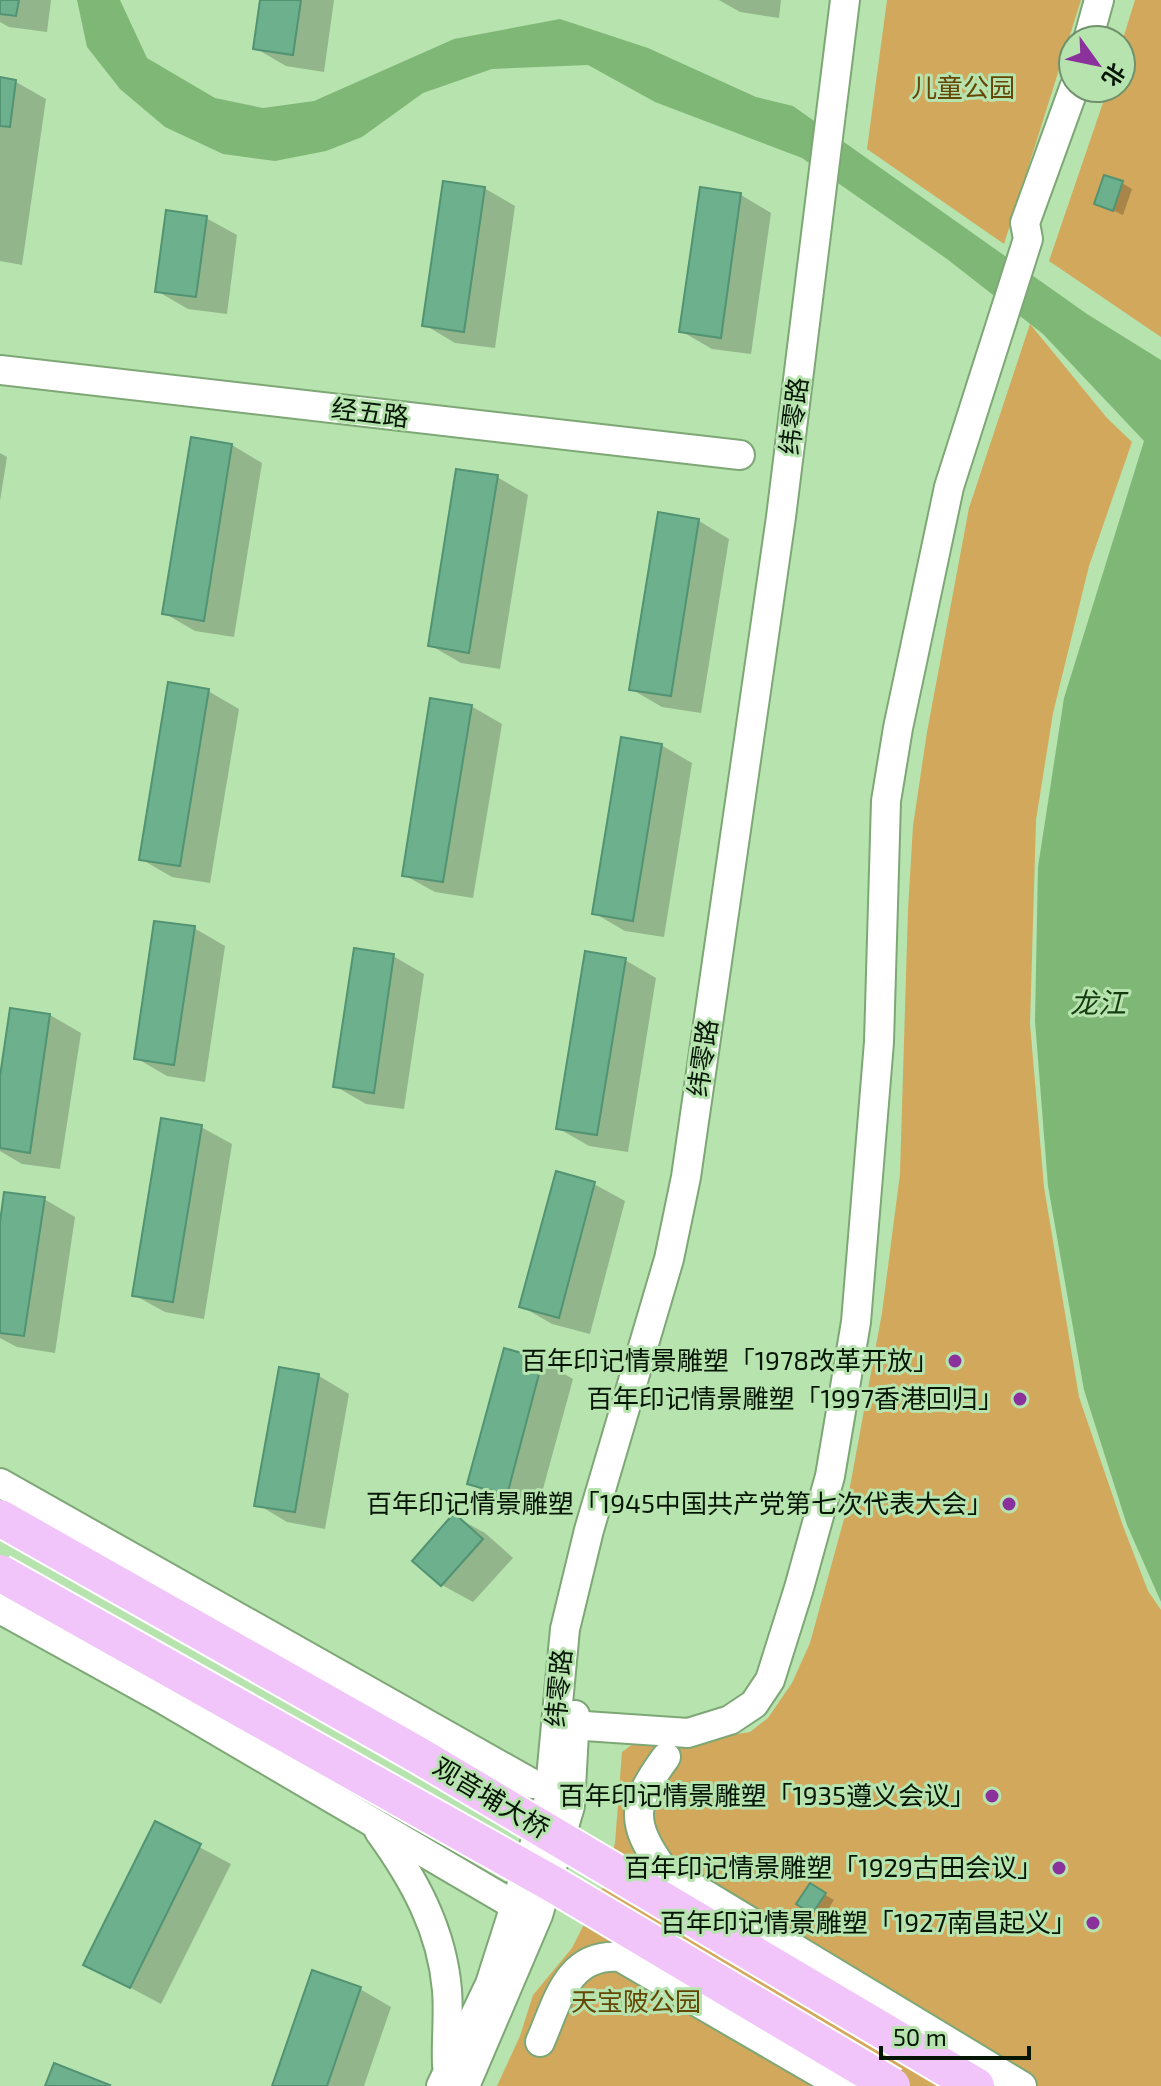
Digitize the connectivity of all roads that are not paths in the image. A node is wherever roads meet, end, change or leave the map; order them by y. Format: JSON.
{"nodes":[{"id":1,"x":845,"y":0,"type":"edge"},
{"id":2,"x":859,"y":0,"type":"edge"},
{"id":3,"x":1099,"y":0,"type":"edge"},
{"id":4,"x":1092,"y":24,"type":"edge"},
{"id":5,"x":1068,"y":104,"type":"edge"},
{"id":6,"x":0,"y":356,"type":"edge"},
{"id":7,"x":0,"y":370,"type":"edge"},
{"id":8,"x":0,"y":1483,"type":"edge"},
{"id":9,"x":0,"y":1518,"type":"edge"},
{"id":10,"x":0,"y":1573,"type":"edge"},
{"id":11,"x":0,"y":1609,"type":"edge"},
{"id":12,"x":585,"y":1726,"type":"dead end"},
{"id":13,"x":666,"y":1757,"type":"dead end"},
{"id":14,"x":533,"y":1784,"type":"dead end"},
{"id":15,"x":372,"y":1821,"type":"junction"},
{"id":16,"x":507,"y":1901,"type":"dead end"},
{"id":17,"x":540,"y":2042,"type":"dead end"},
{"id":18,"x":451,"y":2081,"type":"edge"},
{"id":19,"x":842,"y":2086,"type":"edge"},
{"id":20,"x":892,"y":2086,"type":"edge"},
{"id":21,"x":976,"y":2086,"type":"edge"},
{"id":22,"x":1022,"y":2086,"type":"edge"}],
"edges":[{"from":1,"to":18,"type":"street","name":"纬零路"},
{"from":2,"to":18,"type":"street","name":"纬零路"},
{"from":3,"to":4,"type":"street"},
{"from":5,"to":12,"type":"street"},
{"from":6,"to":7,"type":"street","name":"经五路"},
{"from":8,"to":14,"type":"street"},
{"from":9,"to":21,"type":"main road","name":"观音埔大桥","bridge":true},
{"from":10,"to":20,"type":"main road","name":"观音埔大桥","bridge":true},
{"from":11,"to":15,"type":"street"},
{"from":13,"to":22,"type":"street"},
{"from":15,"to":16,"type":"street"},
{"from":15,"to":18,"type":"street"},
{"from":17,"to":19,"type":"street"}]}
